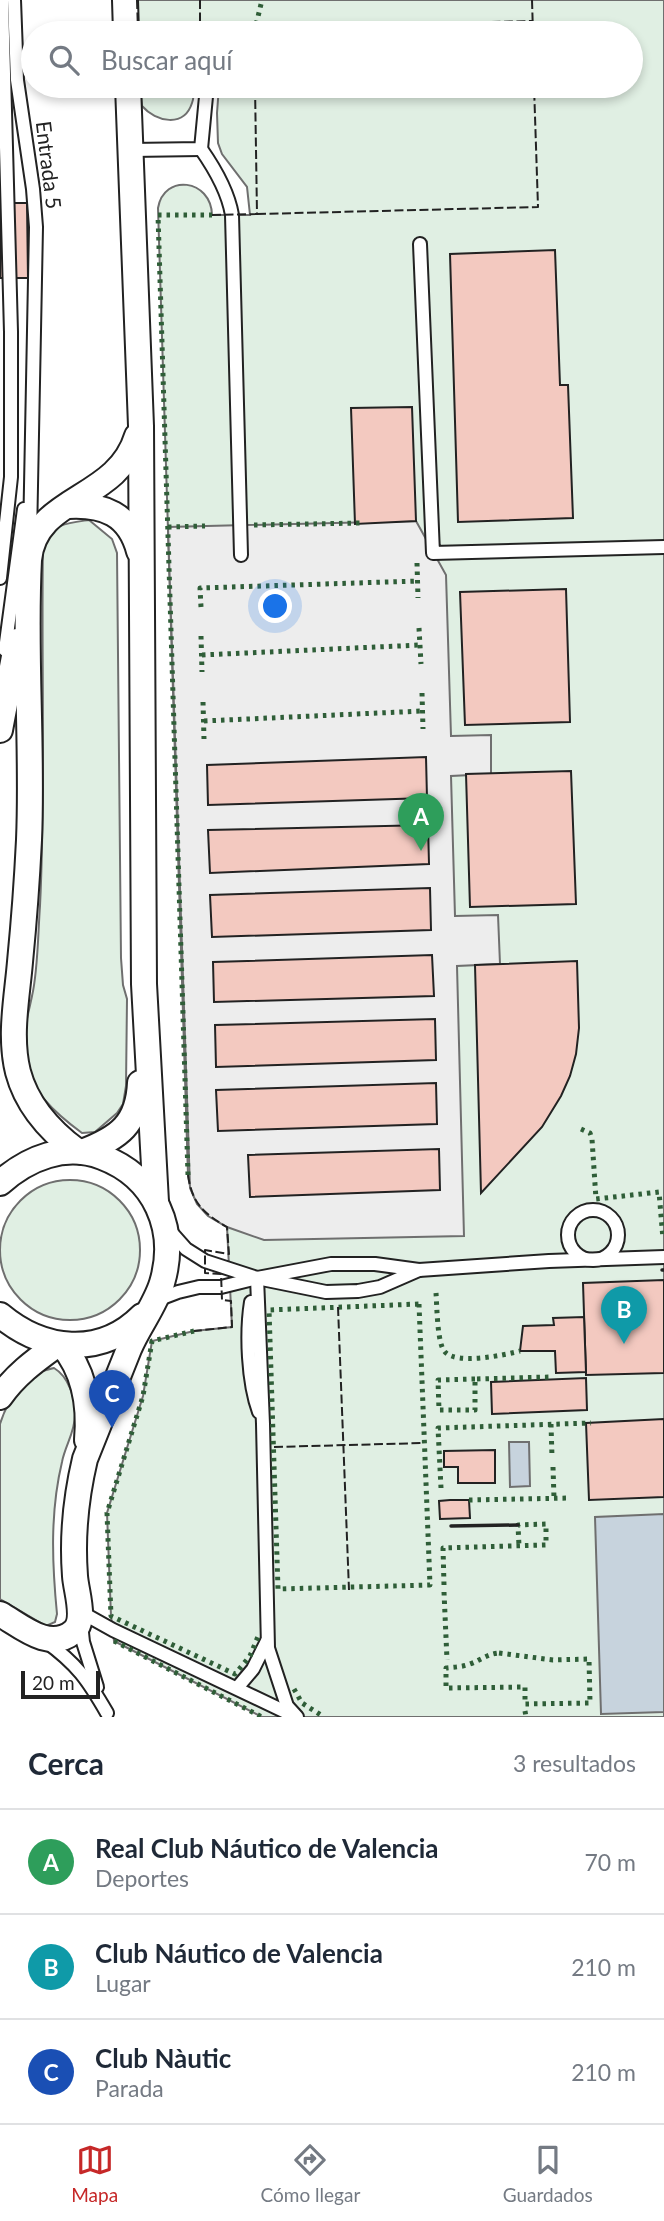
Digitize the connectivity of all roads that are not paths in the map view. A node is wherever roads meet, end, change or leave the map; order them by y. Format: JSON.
{"nodes":[{"id":1,"x":2,"y":0,"type":"edge"},
{"id":2,"x":14,"y":0,"type":"edge"},
{"id":3,"x":125,"y":0,"type":"edge"},
{"id":4,"x":126,"y":21,"type":"edge"},
{"id":5,"x":129,"y":98,"type":"edge"},
{"id":6,"x":206,"y":98,"type":"edge"},
{"id":7,"x":201,"y":149,"type":"junction"},
{"id":8,"x":131,"y":150,"type":"junction"},
{"id":9,"x":420,"y":244,"type":"dead end"},
{"id":10,"x":141,"y":426,"type":"junction"},
{"id":11,"x":32,"y":454,"type":"junction"},
{"id":12,"x":68,"y":506,"type":"junction"},
{"id":13,"x":30,"y":545,"type":"junction"},
{"id":14,"x":664,"y":547,"type":"edge"},
{"id":15,"x":241,"y":555,"type":"dead end"},
{"id":16,"x":141,"y":556,"type":"junction"},
{"id":17,"x":0,"y":578,"type":"edge"},
{"id":18,"x":27,"y":584,"type":"junction"},
{"id":19,"x":0,"y":692,"type":"edge"},
{"id":20,"x":0,"y":730,"type":"edge"},
{"id":21,"x":144,"y":984,"type":"junction"},
{"id":22,"x":80,"y":1152,"type":"junction"},
{"id":23,"x":0,"y":1183,"type":"edge"},
{"id":24,"x":160,"y":1212,"type":"junction"},
{"id":25,"x":569,"y":1233,"type":"junction"},
{"id":26,"x":664,"y":1257,"type":"edge"},
{"id":27,"x":595,"y":1259,"type":"junction"},
{"id":28,"x":549,"y":1261,"type":"junction"},
{"id":29,"x":419,"y":1270,"type":"junction"},
{"id":30,"x":257,"y":1278,"type":"junction"},
{"id":31,"x":152,"y":1305,"type":"junction"},
{"id":32,"x":0,"y":1315,"type":"edge"},
{"id":33,"x":60,"y":1345,"type":"junction"},
{"id":34,"x":0,"y":1397,"type":"edge"},
{"id":35,"x":86,"y":1459,"type":"junction"},
{"id":36,"x":0,"y":1614,"type":"edge"},
{"id":37,"x":79,"y":1615,"type":"junction"},
{"id":38,"x":269,"y":1634,"type":"junction"},
{"id":39,"x":39,"y":1637,"type":"junction"},
{"id":40,"x":237,"y":1688,"type":"junction"},
{"id":41,"x":108,"y":1715,"type":"edge"},
{"id":42,"x":297,"y":1717,"type":"edge"}],
"edges":[{"from":1,"to":17,"type":"lane"},
{"from":2,"to":11,"type":"lane","name":"Entrada 5"},
{"from":3,"to":4,"type":"street"},
{"from":5,"to":8,"type":"street"},
{"from":6,"to":7,"type":"lane"},
{"from":7,"to":8,"type":"lane"},
{"from":7,"to":15,"type":"lane"},
{"from":8,"to":10,"type":"street"},
{"from":9,"to":14,"type":"lane"},
{"from":10,"to":12,"type":"street"},
{"from":10,"to":16,"type":"street"},
{"from":11,"to":13,"type":"lane","name":"Entrada 5"},
{"from":11,"to":19,"type":"lane"},
{"from":12,"to":13,"type":"street"},
{"from":12,"to":16,"type":"street"},
{"from":13,"to":18,"type":"street"},
{"from":16,"to":21,"type":"street"},
{"from":18,"to":20,"type":"street"},
{"from":18,"to":22,"type":"street"},
{"from":21,"to":22,"type":"street"},
{"from":21,"to":24,"type":"street"},
{"from":22,"to":23,"type":"street"},
{"from":22,"to":24,"type":"street"},
{"from":24,"to":30,"type":"lane"},
{"from":24,"to":31,"type":"street"},
{"from":25,"to":27,"type":"lane"},
{"from":25,"to":27,"type":"lane"},
{"from":25,"to":28,"type":"lane"},
{"from":26,"to":27,"type":"lane"},
{"from":27,"to":28,"type":"lane"},
{"from":28,"to":29,"type":"lane"},
{"from":29,"to":30,"type":"lane"},
{"from":29,"to":30,"type":"lane"},
{"from":30,"to":31,"type":"lane"},
{"from":30,"to":38,"type":"lane"},
{"from":31,"to":33,"type":"street"},
{"from":31,"to":35,"type":"street"},
{"from":32,"to":33,"type":"street"},
{"from":33,"to":34,"type":"street"},
{"from":33,"to":35,"type":"street"},
{"from":35,"to":37,"type":"street"},
{"from":36,"to":39,"type":"street"},
{"from":37,"to":39,"type":"street"},
{"from":37,"to":40,"type":"lane"},
{"from":37,"to":41,"type":"lane"},
{"from":38,"to":40,"type":"lane"},
{"from":38,"to":42,"type":"lane"},
{"from":39,"to":41,"type":"lane"},
{"from":40,"to":42,"type":"lane"}]}
